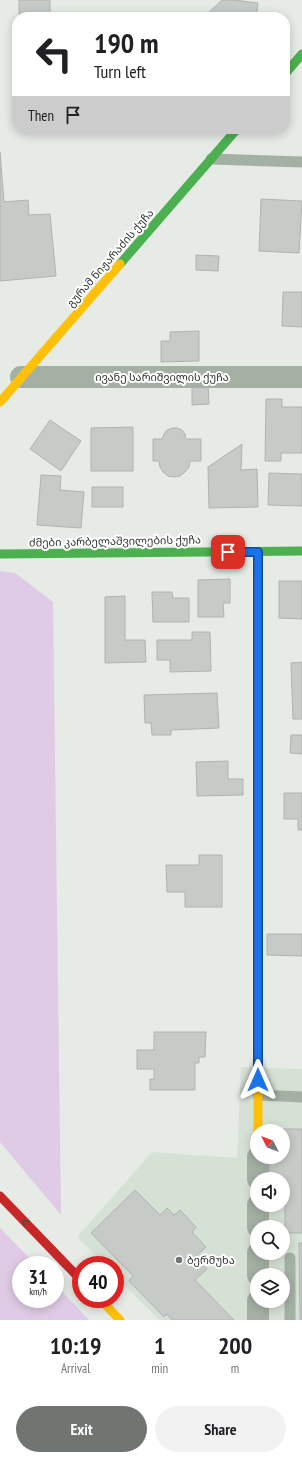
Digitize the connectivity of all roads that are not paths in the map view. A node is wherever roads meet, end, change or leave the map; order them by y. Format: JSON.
{"nodes":[{"id":1,"x":302,"y":54,"type":"edge"},
{"id":2,"x":290,"y":68,"type":"edge"},
{"id":3,"x":233,"y":134,"type":"edge"},
{"id":4,"x":211,"y":160,"type":"junction"},
{"id":5,"x":302,"y":162,"type":"edge"},
{"id":6,"x":21,"y":377,"type":"junction"},
{"id":7,"x":302,"y":377,"type":"edge"},
{"id":8,"x":0,"y":402,"type":"edge"},
{"id":9,"x":302,"y":551,"type":"edge"},
{"id":10,"x":258,"y":552,"type":"junction"},
{"id":11,"x":0,"y":554,"type":"edge"},
{"id":12,"x":258,"y":1096,"type":"junction"},
{"id":13,"x":302,"y":1097,"type":"edge"},
{"id":14,"x":258,"y":1124,"type":"edge"},
{"id":15,"x":0,"y":1196,"type":"edge"},
{"id":16,"x":290,"y":1260,"type":"edge"},
{"id":17,"x":72,"y":1271,"type":"edge"},
{"id":18,"x":109,"y":1308,"type":"edge"},
{"id":19,"x":258,"y":1308,"type":"edge"},
{"id":20,"x":120,"y":1320,"type":"edge"},
{"id":21,"x":258,"y":1320,"type":"edge"},
{"id":22,"x":290,"y":1320,"type":"edge"}],
"edges":[{"from":1,"to":2,"type":"main road"},
{"from":3,"to":4,"type":"main road","name":"გურამ ნიჟარაძის ქუჩა"},
{"from":4,"to":5,"type":"lane"},
{"from":4,"to":6,"type":"main road","name":"გურამ ნიჟარაძის ქუჩა"},
{"from":6,"to":7,"type":"street","name":"ივანე სარიშვილის ქუჩა"},
{"from":6,"to":8,"type":"main road","name":"გურამ ნიჟარაძის ქუჩა"},
{"from":9,"to":10,"type":"main road","name":"ძმები კარბელაშვილების ქუჩა"},
{"from":10,"to":11,"type":"main road","name":"ძმები კარბელაშვილების ქუჩა"},
{"from":10,"to":12,"type":"main road"},
{"from":12,"to":13,"type":"lane"},
{"from":12,"to":14,"type":"main road"},
{"from":17,"to":15,"type":"main road","one_way":true},
{"from":16,"to":22,"type":"lane"},
{"from":18,"to":20,"type":"main road"},
{"from":19,"to":21,"type":"street"}]}
